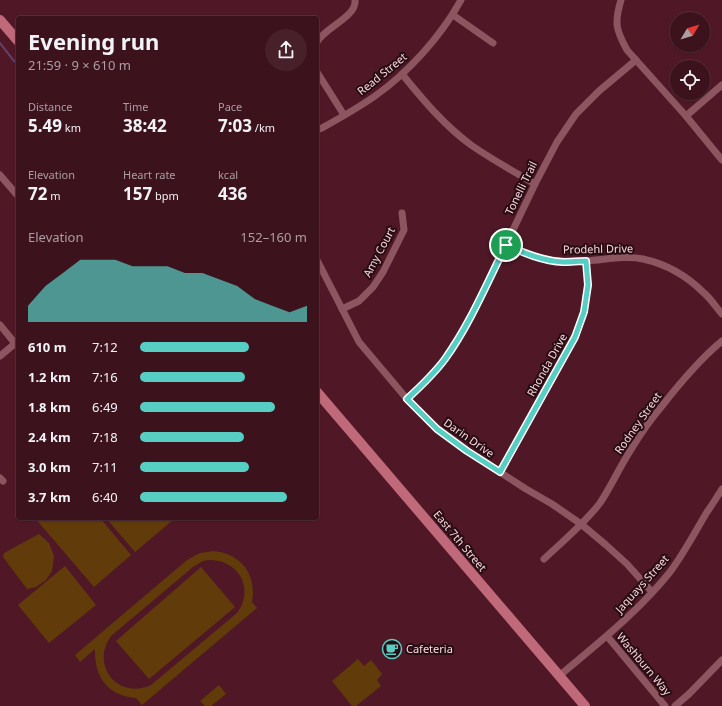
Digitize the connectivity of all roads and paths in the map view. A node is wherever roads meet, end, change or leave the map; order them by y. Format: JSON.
{"nodes":[{"id":1,"x":355,"y":0,"type":"edge"},
{"id":2,"x":461,"y":0,"type":"edge"},
{"id":3,"x":621,"y":0,"type":"edge"},
{"id":4,"x":453,"y":15,"type":"junction"},
{"id":5,"x":0,"y":20,"type":"edge"},
{"id":6,"x":16,"y":39,"type":"edge"},
{"id":7,"x":319,"y":39,"type":"edge"},
{"id":8,"x":494,"y":42,"type":"dead end"},
{"id":9,"x":636,"y":60,"type":"junction"},
{"id":10,"x":402,"y":74,"type":"junction"},
{"id":11,"x":319,"y":75,"type":"edge"},
{"id":12,"x":722,"y":85,"type":"edge"},
{"id":13,"x":344,"y":115,"type":"junction"},
{"id":14,"x":686,"y":116,"type":"junction"},
{"id":15,"x":319,"y":129,"type":"edge"},
{"id":16,"x":722,"y":160,"type":"edge"},
{"id":17,"x":0,"y":175,"type":"edge"},
{"id":18,"x":535,"y":184,"type":"junction"},
{"id":19,"x":16,"y":194,"type":"edge"},
{"id":20,"x":402,"y":213,"type":"dead end"},
{"id":21,"x":506,"y":245,"type":"junction"},
{"id":22,"x":586,"y":261,"type":"junction"},
{"id":23,"x":319,"y":264,"type":"edge"},
{"id":24,"x":342,"y":309,"type":"junction"},
{"id":25,"x":722,"y":314,"type":"edge"},
{"id":26,"x":0,"y":325,"type":"edge"},
{"id":27,"x":16,"y":342,"type":"edge"},
{"id":28,"x":722,"y":342,"type":"edge"},
{"id":29,"x":16,"y":344,"type":"edge"},
{"id":30,"x":0,"y":356,"type":"edge"},
{"id":31,"x":319,"y":394,"type":"edge"},
{"id":32,"x":407,"y":399,"type":"junction"},
{"id":33,"x":500,"y":472,"type":"junction"},
{"id":34,"x":722,"y":489,"type":"edge"},
{"id":35,"x":582,"y":524,"type":"junction"},
{"id":36,"x":544,"y":559,"type":"dead end"},
{"id":37,"x":652,"y":592,"type":"junction"},
{"id":38,"x":607,"y":636,"type":"junction"},
{"id":39,"x":722,"y":660,"type":"edge"},
{"id":40,"x":559,"y":676,"type":"junction"},
{"id":41,"x":585,"y":706,"type":"edge"},
{"id":42,"x":665,"y":706,"type":"edge"},
{"id":43,"x":675,"y":706,"type":"edge"}],
"edges":[{"from":1,"to":7,"type":"street"},
{"from":2,"to":4,"type":"street","name":"Read Street"},
{"from":3,"to":9,"type":"street"},
{"from":4,"to":8,"type":"street"},
{"from":4,"to":10,"type":"street","name":"Read Street"},
{"from":5,"to":6,"type":"street"},
{"from":9,"to":14,"type":"street"},
{"from":9,"to":18,"type":"street","name":"Tonelli Trail"},
{"from":10,"to":13,"type":"street","name":"Read Street"},
{"from":10,"to":18,"type":"street"},
{"from":11,"to":13,"type":"street"},
{"from":12,"to":14,"type":"street"},
{"from":13,"to":15,"type":"street","name":"Read Street"},
{"from":14,"to":16,"type":"street"},
{"from":17,"to":19,"type":"street"},
{"from":18,"to":21,"type":"street","name":"Tonelli Trail"},
{"from":20,"to":24,"type":"street","name":"Amy Court"},
{"from":21,"to":22,"type":"street","name":"Prodehl Drive"},
{"from":21,"to":32,"type":"street","name":"Tonelli Trail"},
{"from":22,"to":25,"type":"street","name":"Prodehl Drive"},
{"from":22,"to":33,"type":"street","name":"Rhonda Drive"},
{"from":23,"to":24,"type":"street","name":"Darin Drive"},
{"from":24,"to":32,"type":"street","name":"Darin Drive"},
{"from":26,"to":27,"type":"street"},
{"from":28,"to":35,"type":"street","name":"Rodney Street"},
{"from":29,"to":30,"type":"street"},
{"from":31,"to":40,"type":"street","name":"East 7th Street"},
{"from":32,"to":33,"type":"street","name":"Darin Drive"},
{"from":33,"to":35,"type":"street","name":"Darin Drive"},
{"from":34,"to":37,"type":"street","name":"Jaquays Street"},
{"from":35,"to":36,"type":"street","name":"Rodney Street"},
{"from":35,"to":37,"type":"street","name":"Darin Drive"},
{"from":37,"to":38,"type":"street","name":"Jaquays Street"},
{"from":38,"to":40,"type":"street","name":"Jaquays Street"},
{"from":38,"to":42,"type":"street","name":"Washburn Way"},
{"from":39,"to":43,"type":"street"},
{"from":40,"to":41,"type":"street","name":"East 7th Street"}]}
